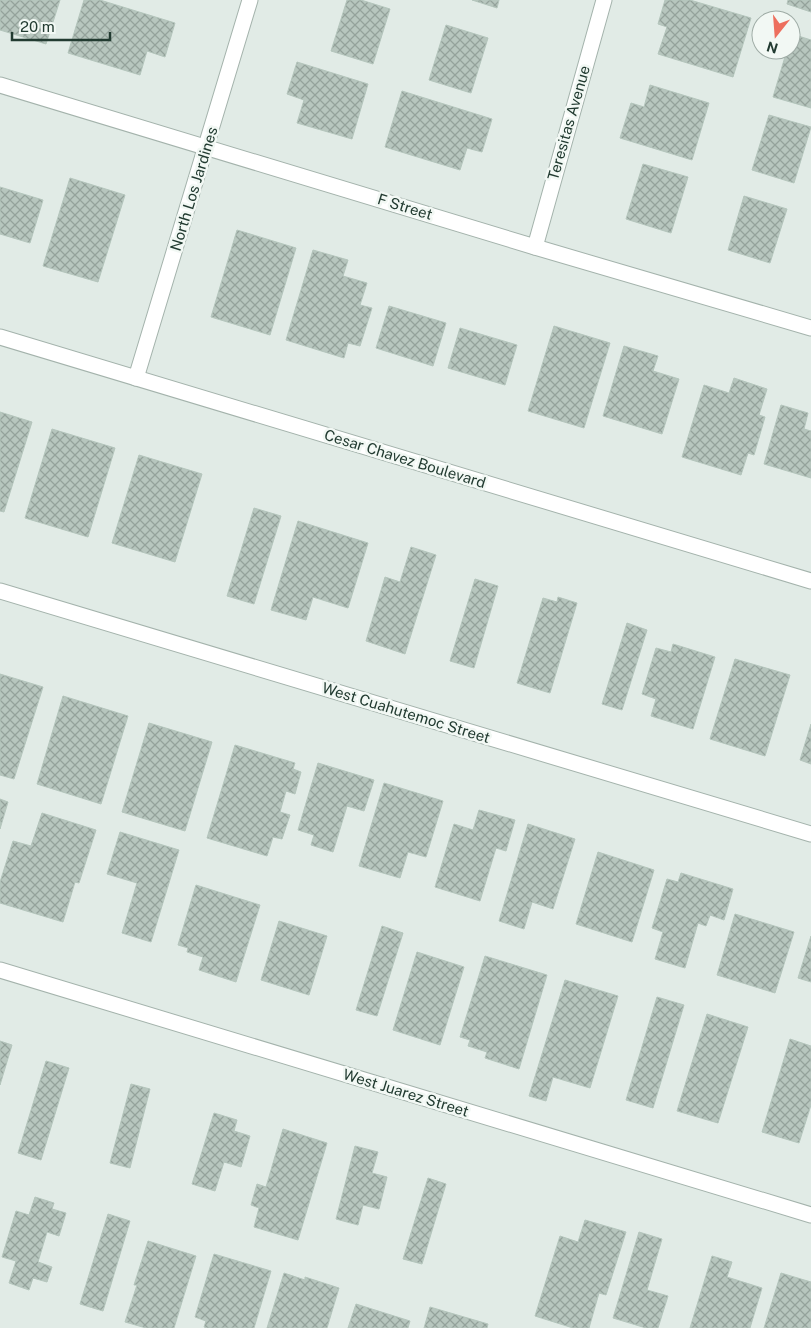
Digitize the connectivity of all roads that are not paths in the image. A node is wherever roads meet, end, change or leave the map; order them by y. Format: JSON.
{"nodes":[{"id":1,"x":250,"y":0,"type":"edge"},
{"id":2,"x":604,"y":0,"type":"edge"},
{"id":3,"x":0,"y":85,"type":"edge"},
{"id":4,"x":206,"y":147,"type":"junction"},
{"id":5,"x":535,"y":246,"type":"junction"},
{"id":6,"x":811,"y":328,"type":"edge"},
{"id":7,"x":0,"y":337,"type":"edge"},
{"id":8,"x":136,"y":378,"type":"junction"},
{"id":9,"x":811,"y":581,"type":"edge"},
{"id":10,"x":0,"y":591,"type":"edge"},
{"id":11,"x":811,"y":834,"type":"edge"},
{"id":12,"x":0,"y":970,"type":"edge"},
{"id":13,"x":811,"y":1216,"type":"edge"}],
"edges":[{"from":1,"to":4,"type":"street","name":"North Los Jardines"},
{"from":2,"to":5,"type":"street","name":"Teresitas Avenue"},
{"from":3,"to":4,"type":"street","name":"F Street"},
{"from":4,"to":5,"type":"street","name":"F Street"},
{"from":4,"to":8,"type":"street","name":"North Los Jardines"},
{"from":5,"to":6,"type":"street","name":"F Street"},
{"from":7,"to":8,"type":"street","name":"Cesar Chavez Boulevard"},
{"from":8,"to":9,"type":"street","name":"Cesar Chavez Boulevard"},
{"from":10,"to":11,"type":"street","name":"West Cuahutemoc Street"},
{"from":12,"to":13,"type":"street","name":"West Juarez Street"}]}
